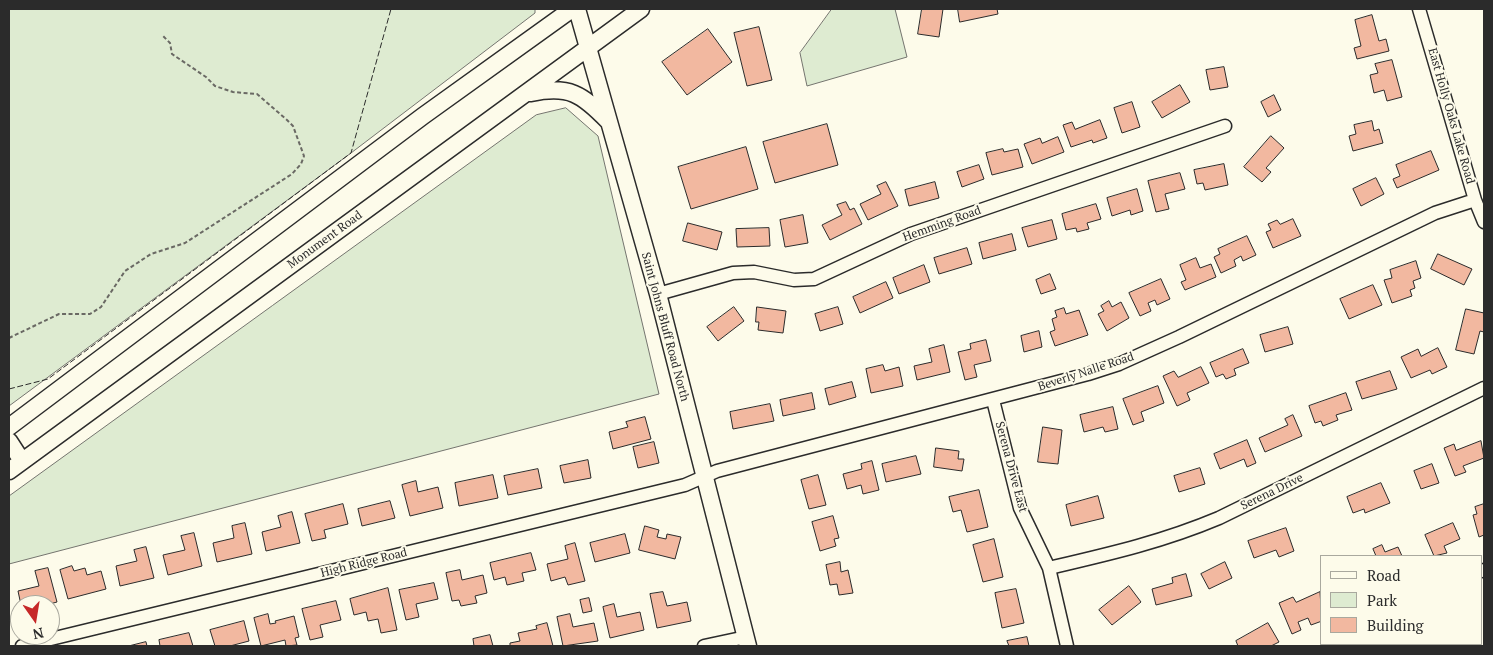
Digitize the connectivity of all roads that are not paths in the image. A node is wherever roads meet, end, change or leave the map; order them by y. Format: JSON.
{"nodes":[{"id":1,"x":572,"y":9,"type":"edge"},
{"id":2,"x":577,"y":9,"type":"edge"},
{"id":3,"x":641,"y":9,"type":"edge"},
{"id":4,"x":1420,"y":9,"type":"edge"},
{"id":5,"x":589,"y":47,"type":"junction"},
{"id":6,"x":524,"y":95,"type":"junction"},
{"id":7,"x":610,"y":123,"type":"junction"},
{"id":8,"x":1225,"y":126,"type":"dead end"},
{"id":9,"x":1476,"y":200,"type":"junction"},
{"id":10,"x":1484,"y":222,"type":"edge"},
{"id":11,"x":658,"y":294,"type":"junction"},
{"id":12,"x":1484,"y":388,"type":"edge"},
{"id":13,"x":993,"y":400,"type":"junction"},
{"id":14,"x":9,"y":428,"type":"edge"},
{"id":15,"x":9,"y":441,"type":"edge"},
{"id":16,"x":22,"y":461,"type":"junction"},
{"id":17,"x":9,"y":471,"type":"edge"},
{"id":18,"x":703,"y":475,"type":"junction"},
{"id":19,"x":1049,"y":568,"type":"junction"},
{"id":20,"x":747,"y":642,"type":"edge"},
{"id":21,"x":22,"y":646,"type":"edge"},
{"id":22,"x":704,"y":646,"type":"edge"},
{"id":23,"x":1067,"y":646,"type":"edge"}],
"edges":[{"from":1,"to":14,"type":"main road"},
{"from":2,"to":5,"type":"main road","name":"Saint Johns Bluff Road North"},
{"from":3,"to":5,"type":"main road","name":"Monument Road"},
{"from":4,"to":9,"type":"street","name":"East Holly Oaks Lake Road"},
{"from":5,"to":6,"type":"main road","name":"Monument Road"},
{"from":5,"to":7,"type":"main road","name":"Saint Johns Bluff Road North"},
{"from":6,"to":7,"type":"main road"},
{"from":6,"to":16,"type":"main road","name":"Monument Road"},
{"from":7,"to":11,"type":"main road","name":"Saint Johns Bluff Road North"},
{"from":8,"to":11,"type":"street","name":"Hemming Road"},
{"from":9,"to":10,"type":"street","name":"East Holly Oaks Lake Road"},
{"from":9,"to":13,"type":"street","name":"Beverly Nalle Road"},
{"from":11,"to":18,"type":"main road","name":"Saint Johns Bluff Road North"},
{"from":12,"to":19,"type":"street","name":"Serena Drive"},
{"from":13,"to":18,"type":"street","name":"Beverly Nalle Road"},
{"from":13,"to":19,"type":"street","name":"Serena Drive East"},
{"from":15,"to":16,"type":"main road"},
{"from":16,"to":17,"type":"main road","name":"Monument Road"},
{"from":18,"to":20,"type":"main road","name":"Saint Johns Bluff Road North"},
{"from":18,"to":21,"type":"street","name":"High Ridge Road"},
{"from":19,"to":23,"type":"street","name":"Serena Drive East"},
{"from":20,"to":22,"type":"street"}]}
